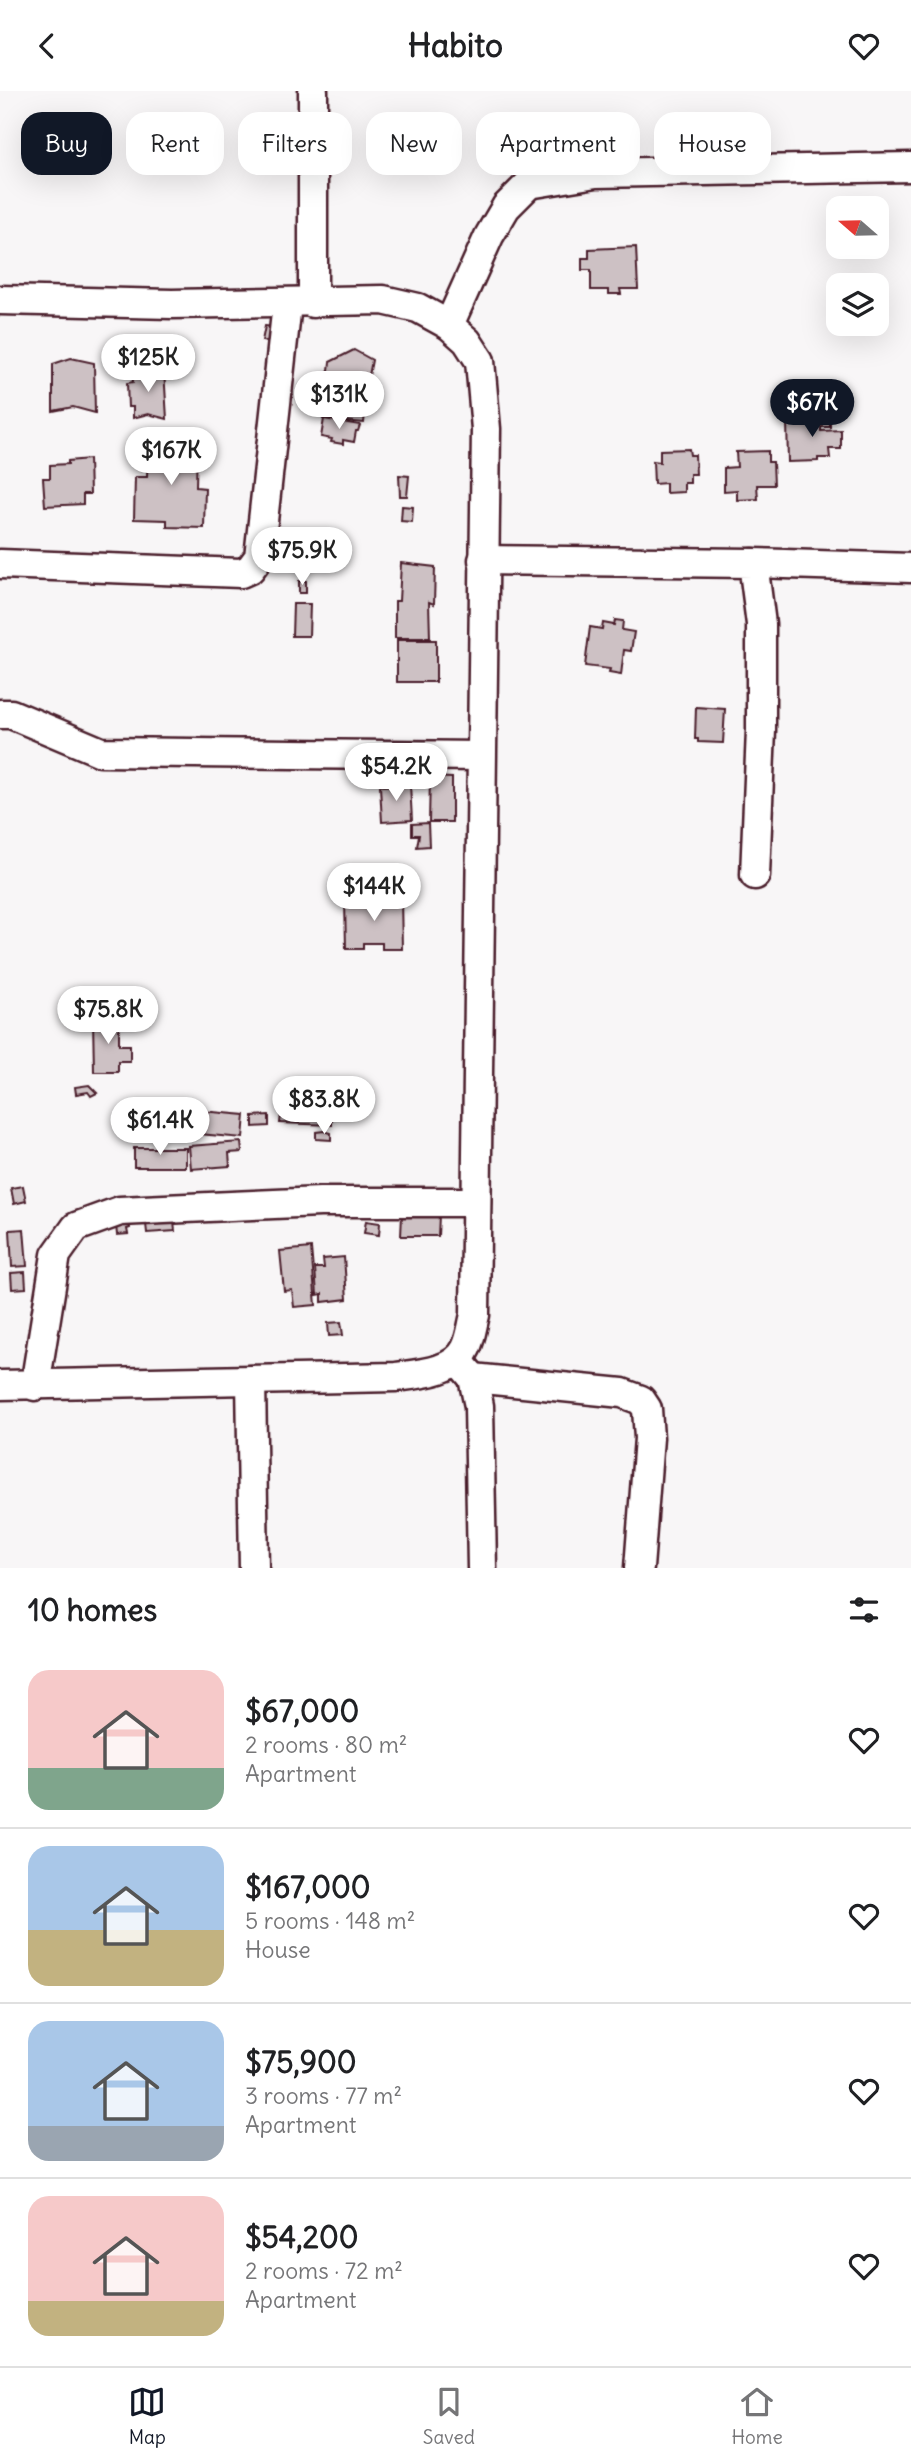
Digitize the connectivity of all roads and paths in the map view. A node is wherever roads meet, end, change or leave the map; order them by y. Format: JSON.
{"nodes":[{"id":1,"x":313,"y":91,"type":"edge"},
{"id":2,"x":911,"y":167,"type":"edge"},
{"id":3,"x":0,"y":300,"type":"edge"},
{"id":4,"x":300,"y":303,"type":"junction"},
{"id":5,"x":449,"y":325,"type":"junction"},
{"id":6,"x":484,"y":560,"type":"junction"},
{"id":7,"x":753,"y":563,"type":"junction"},
{"id":8,"x":0,"y":564,"type":"edge"},
{"id":9,"x":911,"y":568,"type":"edge"},
{"id":10,"x":0,"y":714,"type":"edge"},
{"id":11,"x":481,"y":756,"type":"junction"},
{"id":12,"x":755,"y":875,"type":"dead end"},
{"id":13,"x":476,"y":1202,"type":"junction"},
{"id":14,"x":466,"y":1369,"type":"junction"},
{"id":15,"x":251,"y":1380,"type":"junction"},
{"id":16,"x":0,"y":1385,"type":"edge"},
{"id":17,"x":35,"y":1385,"type":"junction"},
{"id":18,"x":254,"y":1568,"type":"edge"},
{"id":19,"x":482,"y":1568,"type":"edge"},
{"id":20,"x":639,"y":1568,"type":"edge"}],
"edges":[{"from":1,"to":4,"type":"street"},
{"from":2,"to":5,"type":"street"},
{"from":3,"to":4,"type":"street"},
{"from":4,"to":5,"type":"street"},
{"from":4,"to":8,"type":"street"},
{"from":5,"to":6,"type":"street"},
{"from":6,"to":7,"type":"street"},
{"from":6,"to":11,"type":"street"},
{"from":7,"to":9,"type":"street"},
{"from":7,"to":12,"type":"street"},
{"from":10,"to":11,"type":"street"},
{"from":11,"to":13,"type":"street"},
{"from":13,"to":14,"type":"street"},
{"from":13,"to":17,"type":"street"},
{"from":14,"to":15,"type":"street"},
{"from":14,"to":19,"type":"street"},
{"from":14,"to":20,"type":"street"},
{"from":15,"to":17,"type":"street"},
{"from":15,"to":18,"type":"street"},
{"from":16,"to":17,"type":"street"}]}
